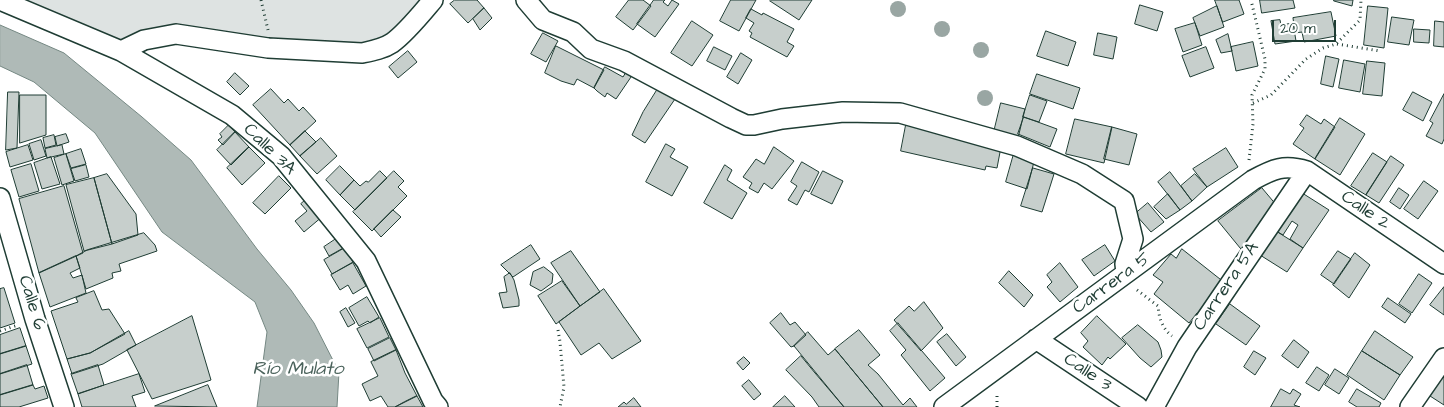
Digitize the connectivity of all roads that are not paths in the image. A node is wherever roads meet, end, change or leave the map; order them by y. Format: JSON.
{"nodes":[{"id":1,"x":0,"y":0,"type":"edge"},
{"id":2,"x":433,"y":0,"type":"edge"},
{"id":3,"x":526,"y":0,"type":"edge"},
{"id":4,"x":121,"y":51,"type":"junction"},
{"id":5,"x":1283,"y":167,"type":"joint"},
{"id":6,"x":1307,"y":171,"type":"junction"},
{"id":7,"x":0,"y":198,"type":"edge"},
{"id":8,"x":1444,"y":264,"type":"edge"},
{"id":9,"x":1122,"y":276,"type":"junction"},
{"id":10,"x":1036,"y":339,"type":"junction"},
{"id":11,"x":1444,"y":358,"type":"edge"},
{"id":12,"x":64,"y":407,"type":"edge"},
{"id":13,"x":438,"y":407,"type":"edge"},
{"id":14,"x":944,"y":407,"type":"edge"},
{"id":15,"x":1138,"y":407,"type":"edge"},
{"id":16,"x":1154,"y":407,"type":"edge"},
{"id":17,"x":1410,"y":407,"type":"edge"}],
"edges":[{"from":1,"to":4,"type":"street","name":"Calle 3A"},
{"from":2,"to":4,"type":"street"},
{"from":3,"to":9,"type":"street"},
{"from":4,"to":13,"type":"street","name":"Calle 3A"},
{"from":5,"to":6,"type":"street","name":"Calle 2"},
{"from":5,"to":9,"type":"street","name":"Carrera 5"},
{"from":6,"to":8,"type":"street","name":"Calle 2"},
{"from":6,"to":16,"type":"street","name":"Carrera 5A"},
{"from":7,"to":12,"type":"street","name":"Calle 6"},
{"from":9,"to":10,"type":"street","name":"Carrera 5"},
{"from":10,"to":14,"type":"street","name":"Carrera 5"},
{"from":10,"to":15,"type":"street","name":"Calle 3"},
{"from":11,"to":17,"type":"street"}]}
